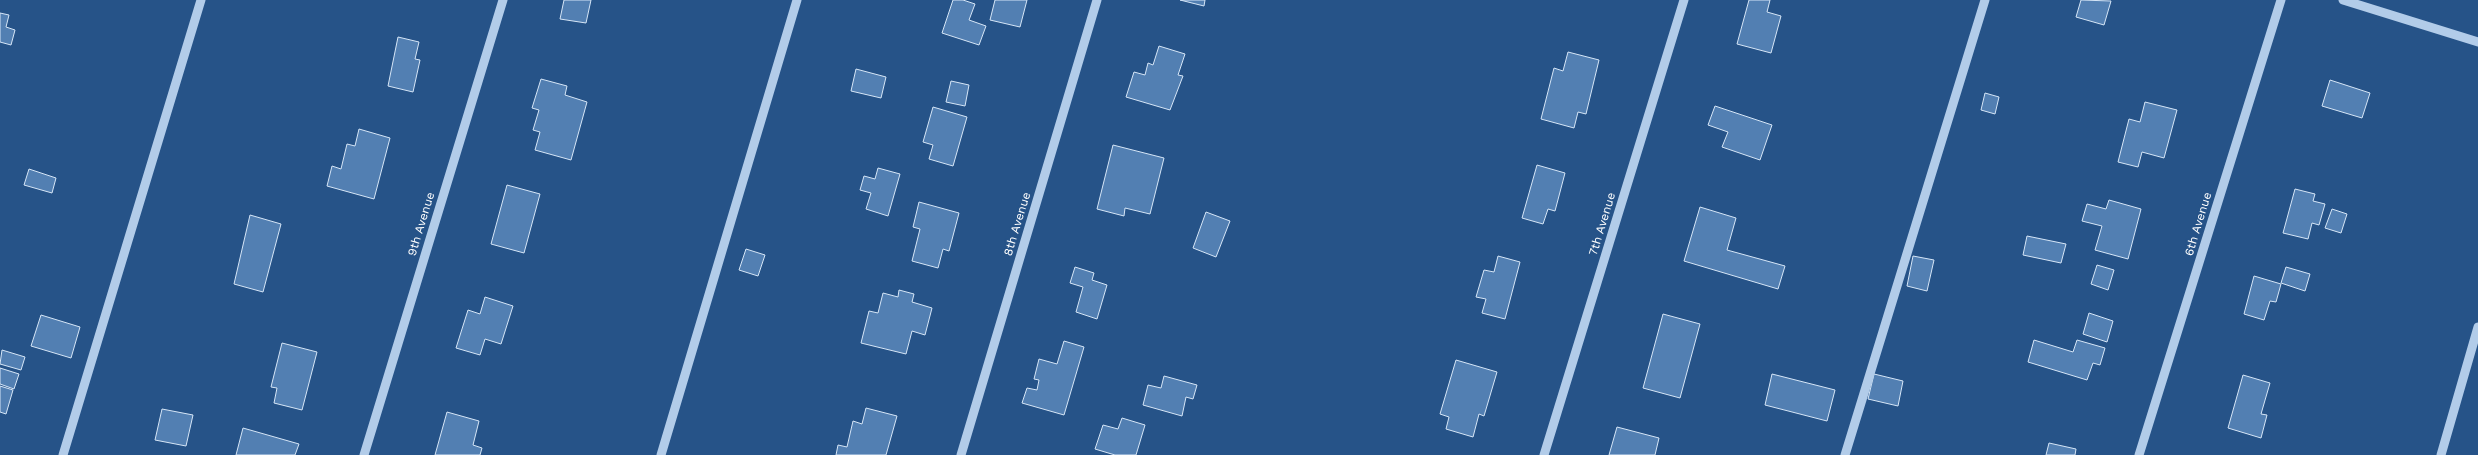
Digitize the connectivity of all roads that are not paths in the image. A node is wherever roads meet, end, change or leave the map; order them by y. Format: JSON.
{"nodes":[{"id":1,"x":202,"y":0,"type":"edge"},
{"id":2,"x":503,"y":0,"type":"edge"},
{"id":3,"x":798,"y":0,"type":"edge"},
{"id":4,"x":1097,"y":0,"type":"edge"},
{"id":5,"x":1684,"y":0,"type":"edge"},
{"id":6,"x":1985,"y":0,"type":"edge"},
{"id":7,"x":2281,"y":0,"type":"edge"},
{"id":8,"x":2343,"y":0,"type":"edge"},
{"id":9,"x":2372,"y":4,"type":"edge"},
{"id":10,"x":2478,"y":42,"type":"edge"},
{"id":11,"x":2478,"y":327,"type":"edge"},
{"id":12,"x":63,"y":455,"type":"edge"},
{"id":13,"x":364,"y":455,"type":"edge"},
{"id":14,"x":661,"y":455,"type":"edge"},
{"id":15,"x":961,"y":455,"type":"edge"},
{"id":16,"x":1544,"y":455,"type":"edge"},
{"id":17,"x":1845,"y":455,"type":"edge"},
{"id":18,"x":2139,"y":455,"type":"edge"},
{"id":19,"x":2440,"y":455,"type":"edge"}],
"edges":[{"from":1,"to":12,"type":"street"},
{"from":2,"to":13,"type":"street","name":"9th Avenue"},
{"from":3,"to":14,"type":"street"},
{"from":4,"to":15,"type":"street","name":"8th Avenue"},
{"from":5,"to":16,"type":"street","name":"7th Avenue"},
{"from":6,"to":17,"type":"street"},
{"from":7,"to":18,"type":"street","name":"6th Avenue"},
{"from":8,"to":9,"type":"street"},
{"from":9,"to":10,"type":"street"},
{"from":11,"to":19,"type":"street"}]}
